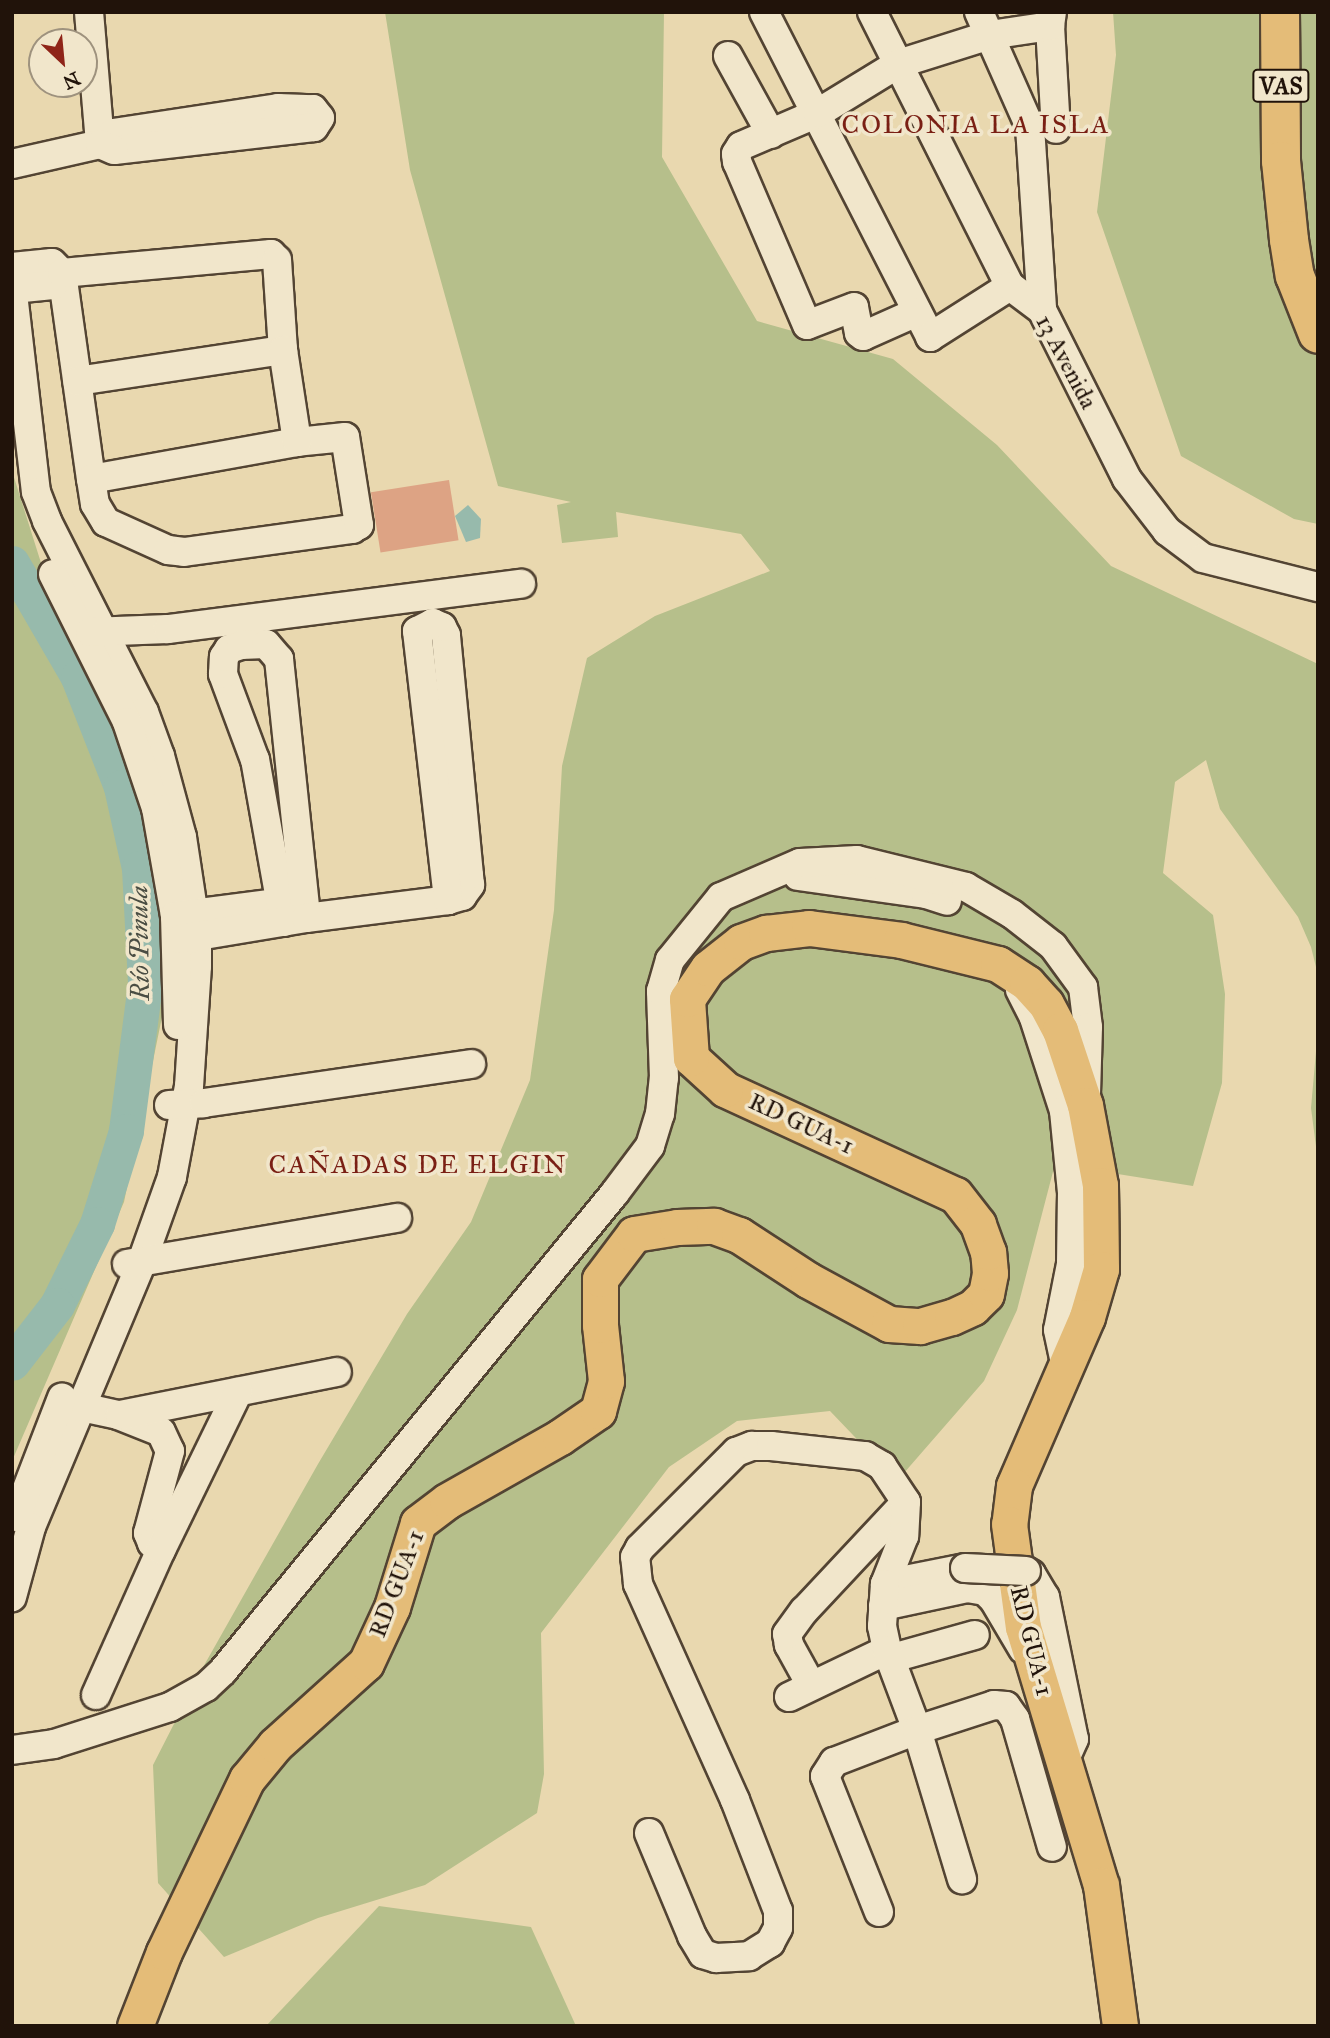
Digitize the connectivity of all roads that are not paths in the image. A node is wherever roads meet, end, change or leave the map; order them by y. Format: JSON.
{"nodes":[{"id":1,"x":89,"y":12,"type":"edge"},
{"id":2,"x":764,"y":12,"type":"edge"},
{"id":3,"x":872,"y":12,"type":"edge"},
{"id":4,"x":1280,"y":12,"type":"edge"},
{"id":5,"x":1303,"y":12,"type":"edge"},
{"id":6,"x":1051,"y":19,"type":"edge"},
{"id":7,"x":984,"y":24,"type":"edge"},
{"id":8,"x":728,"y":55,"type":"dead end"},
{"id":9,"x":898,"y":64,"type":"junction"},
{"id":10,"x":818,"y":113,"type":"junction"},
{"id":11,"x":1056,"y":129,"type":"dead end"},
{"id":12,"x":771,"y":134,"type":"junction"},
{"id":13,"x":100,"y":144,"type":"junction"},
{"id":14,"x":1292,"y":160,"type":"junction"},
{"id":15,"x":12,"y":164,"type":"edge"},
{"id":16,"x":1318,"y":257,"type":"edge"},
{"id":17,"x":12,"y":267,"type":"edge"},
{"id":18,"x":62,"y":273,"type":"junction"},
{"id":19,"x":1010,"y":286,"type":"junction"},
{"id":20,"x":12,"y":287,"type":"edge"},
{"id":21,"x":1042,"y":310,"type":"junction"},
{"id":22,"x":917,"y":312,"type":"junction"},
{"id":23,"x":1318,"y":334,"type":"edge"},
{"id":24,"x":283,"y":350,"type":"junction"},
{"id":25,"x":77,"y":381,"type":"junction"},
{"id":26,"x":297,"y":442,"type":"junction"},
{"id":27,"x":12,"y":443,"type":"edge"},
{"id":28,"x":91,"y":479,"type":"junction"},
{"id":29,"x":522,"y":584,"type":"dead end"},
{"id":30,"x":1318,"y":587,"type":"edge"},
{"id":31,"x":84,"y":592,"type":"junction"},
{"id":32,"x":153,"y":629,"type":"junction"},
{"id":33,"x":94,"y":632,"type":"junction"},
{"id":34,"x":774,"y":873,"type":"junction"},
{"id":35,"x":455,"y":885,"type":"junction"},
{"id":36,"x":294,"y":910,"type":"junction"},
{"id":37,"x":185,"y":926,"type":"junction"},
{"id":38,"x":1029,"y":952,"type":"dead end"},
{"id":39,"x":1064,"y":961,"type":"junction"},
{"id":40,"x":1030,"y":993,"type":"junction"},
{"id":41,"x":471,"y":1064,"type":"dead end"},
{"id":42,"x":178,"y":1105,"type":"junction"},
{"id":43,"x":1086,"y":1105,"type":"junction"},
{"id":44,"x":397,"y":1218,"type":"dead end"},
{"id":45,"x":131,"y":1264,"type":"junction"},
{"id":46,"x":1066,"y":1367,"type":"junction"},
{"id":47,"x":337,"y":1372,"type":"dead end"},
{"id":48,"x":239,"y":1392,"type":"junction"},
{"id":49,"x":70,"y":1405,"type":"junction"},
{"id":50,"x":118,"y":1415,"type":"junction"},
{"id":51,"x":906,"y":1502,"type":"junction"},
{"id":52,"x":12,"y":1529,"type":"edge"},
{"id":53,"x":161,"y":1550,"type":"junction"},
{"id":54,"x":884,"y":1595,"type":"junction"},
{"id":55,"x":12,"y":1597,"type":"edge"},
{"id":56,"x":975,"y":1635,"type":"dead end"},
{"id":57,"x":888,"y":1655,"type":"junction"},
{"id":58,"x":1037,"y":1672,"type":"junction"},
{"id":59,"x":96,"y":1696,"type":"dead end"},
{"id":60,"x":916,"y":1730,"type":"junction"},
{"id":61,"x":12,"y":1750,"type":"edge"},
{"id":62,"x":1064,"y":1760,"type":"junction"},
{"id":63,"x":649,"y":1833,"type":"dead end"},
{"id":64,"x":1052,"y":1847,"type":"dead end"},
{"id":65,"x":962,"y":1879,"type":"dead end"},
{"id":66,"x":878,"y":1912,"type":"dead end"},
{"id":67,"x":135,"y":2026,"type":"edge"},
{"id":68,"x":1120,"y":2026,"type":"edge"}],
"edges":[{"from":1,"to":13,"type":"street"},
{"from":2,"to":10,"type":"street"},
{"from":3,"to":9,"type":"street","name":"13 Avenida"},
{"from":4,"to":14,"type":"highway","number":"VAS"},
{"from":5,"to":14,"type":"highway","number":"VAS"},
{"from":6,"to":7,"type":"street"},
{"from":6,"to":11,"type":"street"},
{"from":7,"to":9,"type":"street"},
{"from":7,"to":21,"type":"street"},
{"from":8,"to":12,"type":"street"},
{"from":9,"to":10,"type":"street"},
{"from":9,"to":19,"type":"street","name":"13 Avenida"},
{"from":10,"to":12,"type":"street"},
{"from":10,"to":22,"type":"street"},
{"from":12,"to":22,"type":"street"},
{"from":13,"to":13,"type":"street"},
{"from":13,"to":15,"type":"street"},
{"from":14,"to":16,"type":"highway","number":"VAS"},
{"from":14,"to":23,"type":"highway","number":"VAS"},
{"from":17,"to":18,"type":"street"},
{"from":18,"to":20,"type":"street"},
{"from":18,"to":24,"type":"street"},
{"from":18,"to":25,"type":"street"},
{"from":19,"to":21,"type":"street","name":"13 Avenida"},
{"from":19,"to":22,"type":"street"},
{"from":20,"to":31,"type":"street"},
{"from":21,"to":30,"type":"street","name":"13 Avenida"},
{"from":24,"to":25,"type":"street"},
{"from":24,"to":26,"type":"street"},
{"from":25,"to":28,"type":"street"},
{"from":26,"to":28,"type":"street"},
{"from":26,"to":28,"type":"street"},
{"from":27,"to":33,"type":"street"},
{"from":29,"to":32,"type":"street"},
{"from":31,"to":32,"type":"street"},
{"from":31,"to":33,"type":"street"},
{"from":32,"to":33,"type":"street"},
{"from":33,"to":37,"type":"street"},
{"from":34,"to":38,"type":"street"},
{"from":34,"to":39,"type":"street"},
{"from":34,"to":61,"type":"street"},
{"from":35,"to":35,"type":"street"},
{"from":35,"to":36,"type":"street"},
{"from":36,"to":36,"type":"street"},
{"from":36,"to":37,"type":"street"},
{"from":37,"to":42,"type":"street"},
{"from":39,"to":40,"type":"street"},
{"from":39,"to":43,"type":"street"},
{"from":40,"to":43,"type":"main road","name":"RD GUA-1"},
{"from":40,"to":46,"type":"street"},
{"from":40,"to":67,"type":"main road","name":"RD GUA-1"},
{"from":41,"to":42,"type":"street"},
{"from":42,"to":45,"type":"street"},
{"from":43,"to":46,"type":"main road","name":"RD GUA-1"},
{"from":44,"to":45,"type":"street"},
{"from":45,"to":49,"type":"street"},
{"from":46,"to":58,"type":"main road","name":"RD GUA-1"},
{"from":47,"to":48,"type":"street"},
{"from":48,"to":50,"type":"street"},
{"from":48,"to":53,"type":"street"},
{"from":49,"to":50,"type":"street"},
{"from":49,"to":52,"type":"street"},
{"from":49,"to":55,"type":"street"},
{"from":50,"to":53,"type":"street"},
{"from":51,"to":54,"type":"street"},
{"from":51,"to":57,"type":"street"},
{"from":51,"to":63,"type":"street"},
{"from":53,"to":59,"type":"street"},
{"from":54,"to":57,"type":"street"},
{"from":54,"to":58,"type":"street"},
{"from":54,"to":62,"type":"street","bridge":true},
{"from":56,"to":57,"type":"street"},
{"from":57,"to":60,"type":"street"},
{"from":58,"to":62,"type":"main road","name":"RD GUA-1"},
{"from":60,"to":64,"type":"street"},
{"from":60,"to":65,"type":"street"},
{"from":60,"to":66,"type":"street"},
{"from":62,"to":68,"type":"main road","name":"RD GUA-1"}]}
